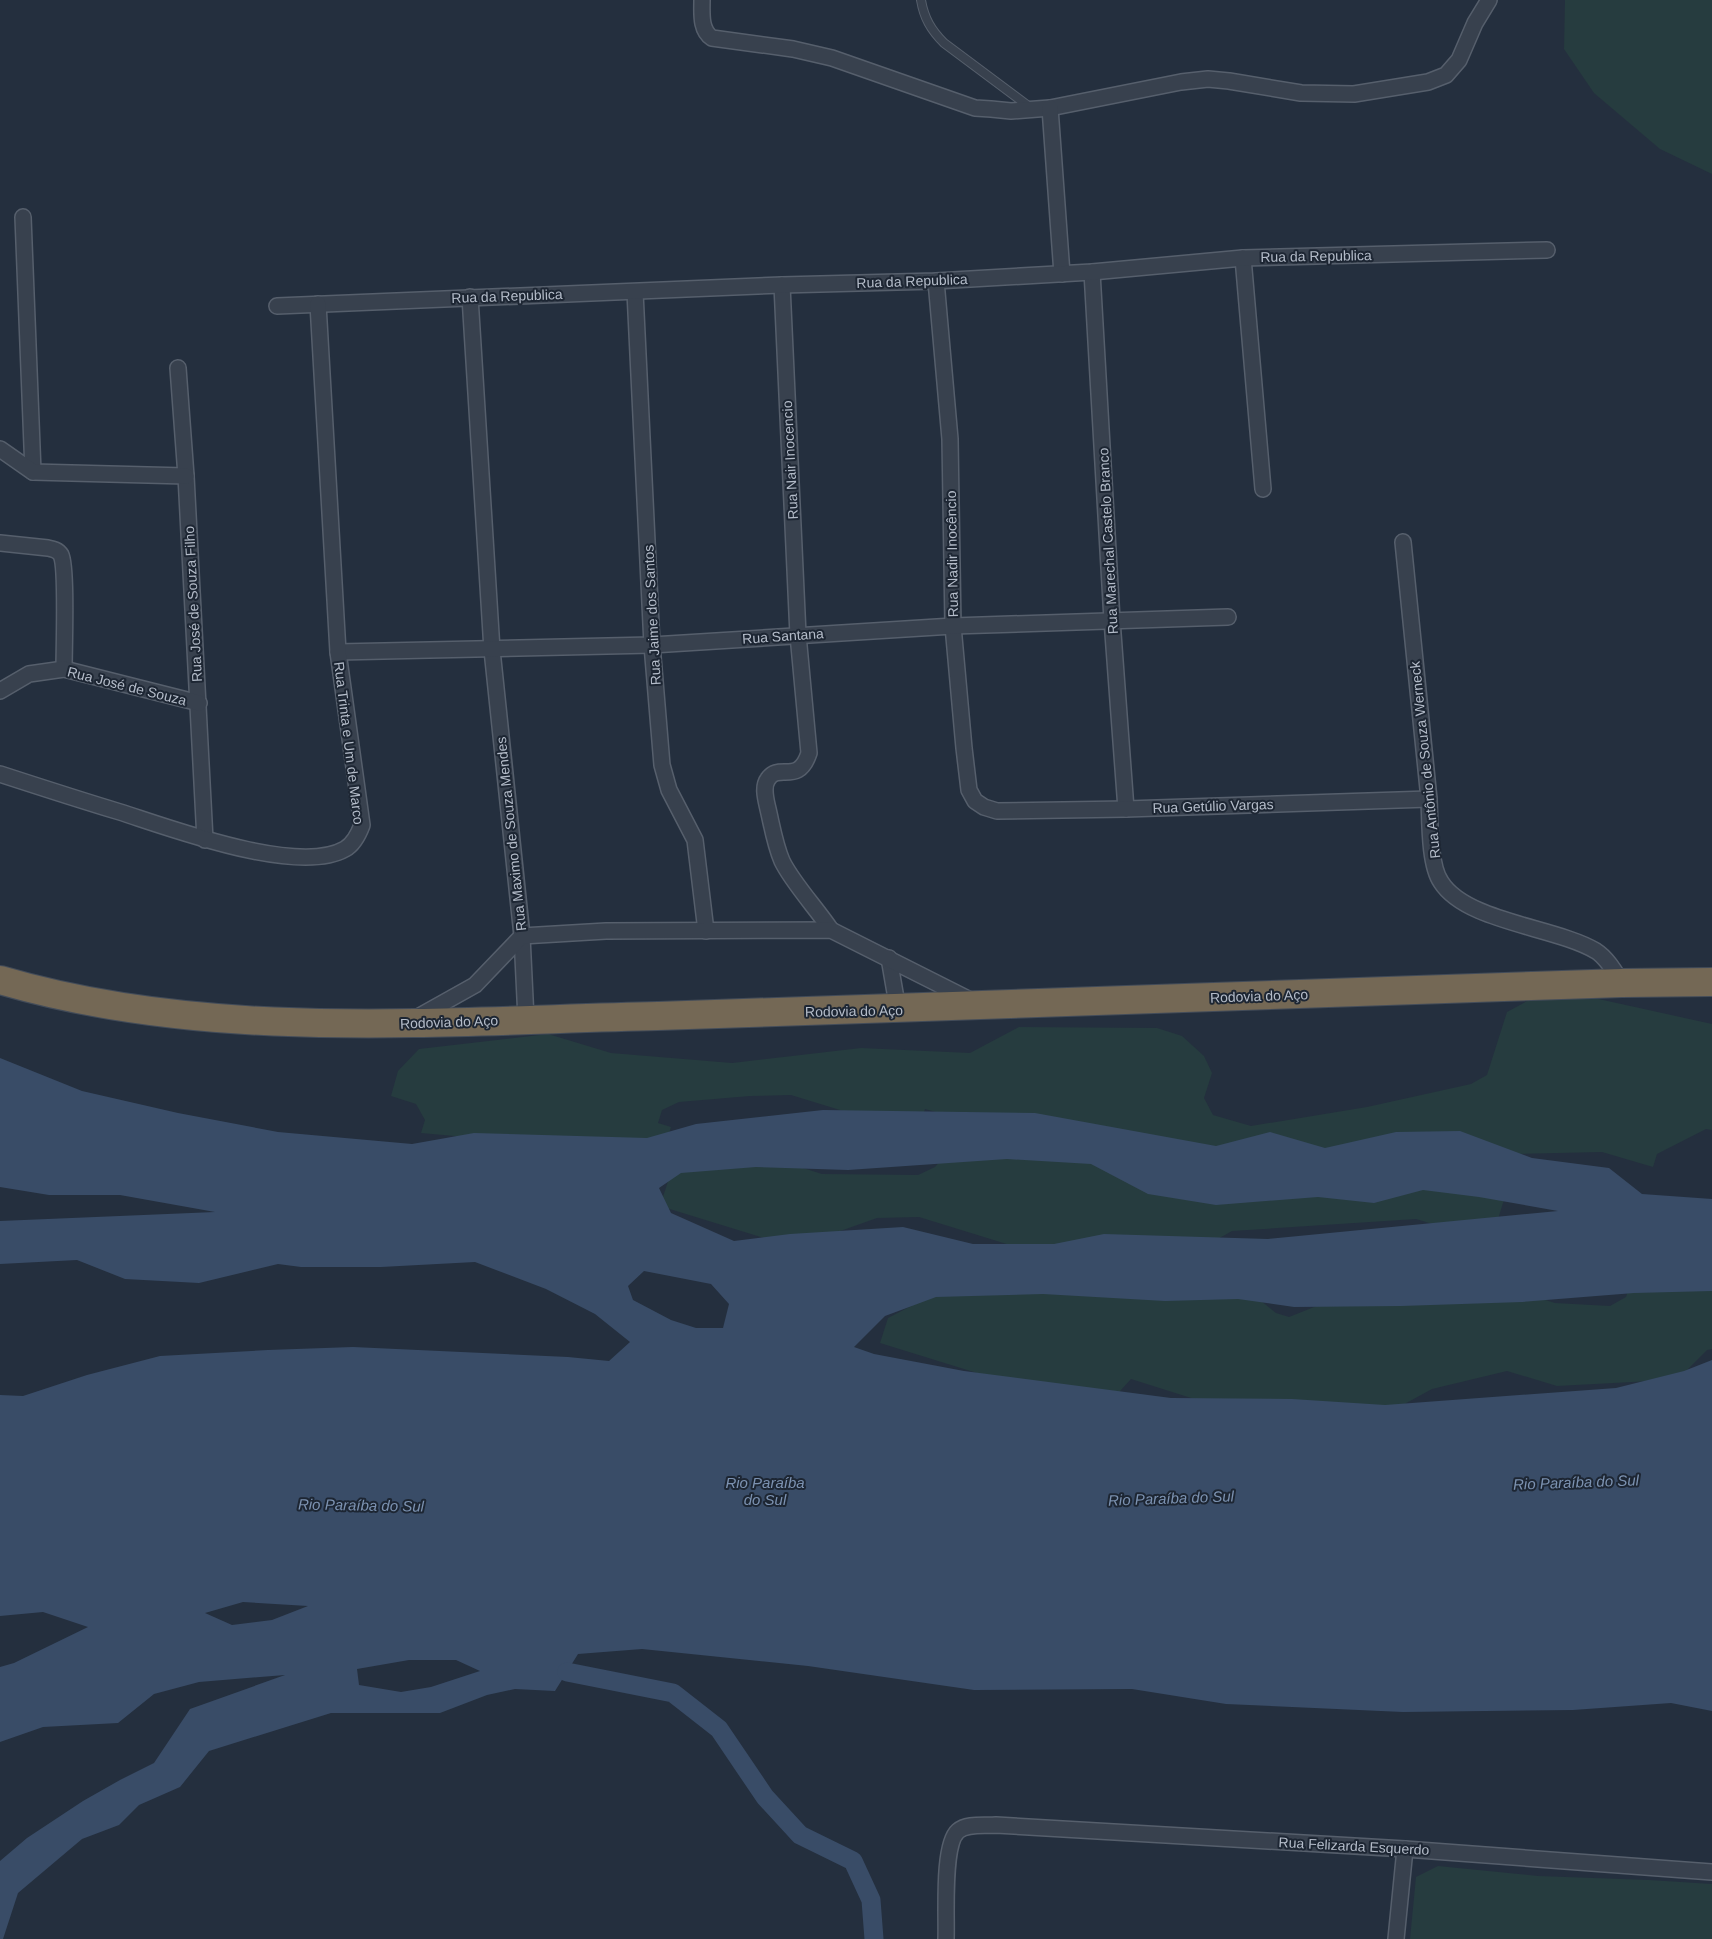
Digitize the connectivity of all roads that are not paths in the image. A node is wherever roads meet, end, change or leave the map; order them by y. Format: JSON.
{"nodes":[{"id":1,"x":702,"y":0,"type":"edge"},
{"id":2,"x":921,"y":0,"type":"edge"},
{"id":3,"x":1489,"y":0,"type":"edge"},
{"id":4,"x":1050,"y":108,"type":"junction"},
{"id":5,"x":1033,"y":109,"type":"junction"},
{"id":6,"x":23,"y":217,"type":"dead end"},
{"id":7,"x":1547,"y":250,"type":"dead end"},
{"id":8,"x":1243,"y":258,"type":"junction"},
{"id":9,"x":1092,"y":272,"type":"junction"},
{"id":10,"x":1062,"y":274,"type":"junction"},
{"id":11,"x":936,"y":281,"type":"junction"},
{"id":12,"x":782,"y":285,"type":"junction"},
{"id":13,"x":635,"y":292,"type":"junction"},
{"id":14,"x":470,"y":297,"type":"junction"},
{"id":15,"x":318,"y":304,"type":"junction"},
{"id":16,"x":277,"y":306,"type":"dead end"},
{"id":17,"x":178,"y":368,"type":"dead end"},
{"id":18,"x":0,"y":449,"type":"edge"},
{"id":19,"x":33,"y":472,"type":"junction"},
{"id":20,"x":186,"y":476,"type":"junction"},
{"id":21,"x":1263,"y":489,"type":"dead end"},
{"id":22,"x":1403,"y":542,"type":"dead end"},
{"id":23,"x":0,"y":543,"type":"edge"},
{"id":24,"x":1228,"y":617,"type":"dead end"},
{"id":25,"x":1112,"y":620,"type":"junction"},
{"id":26,"x":953,"y":626,"type":"junction"},
{"id":27,"x":798,"y":635,"type":"junction"},
{"id":28,"x":652,"y":645,"type":"junction"},
{"id":29,"x":492,"y":650,"type":"junction"},
{"id":30,"x":338,"y":652,"type":"junction"},
{"id":31,"x":64,"y":669,"type":"junction"},
{"id":32,"x":0,"y":691,"type":"edge"},
{"id":33,"x":199,"y":703,"type":"junction"},
{"id":34,"x":0,"y":774,"type":"edge"},
{"id":35,"x":1429,"y":799,"type":"junction"},
{"id":36,"x":1126,"y":809,"type":"junction"},
{"id":37,"x":997,"y":811,"type":"joint"},
{"id":38,"x":205,"y":840,"type":"junction"},
{"id":39,"x":831,"y":930,"type":"junction"},
{"id":40,"x":706,"y":931,"type":"junction"},
{"id":41,"x":522,"y":936,"type":"junction"},
{"id":42,"x":889,"y":958,"type":"junction"},
{"id":43,"x":0,"y":980,"type":"edge"},
{"id":44,"x":1712,"y":982,"type":"edge"},
{"id":45,"x":1622,"y":983,"type":"junction"},
{"id":46,"x":985,"y":1007,"type":"junction"},
{"id":47,"x":898,"y":1010,"type":"junction"},
{"id":48,"x":526,"y":1019,"type":"junction"},
{"id":49,"x":406,"y":1024,"type":"junction"},
{"id":50,"x":1405,"y":1849,"type":"junction"},
{"id":51,"x":1712,"y":1872,"type":"edge"},
{"id":52,"x":946,"y":1939,"type":"edge"},
{"id":53,"x":1396,"y":1939,"type":"edge"}],
"edges":[{"from":1,"to":5,"type":"street"},
{"from":2,"to":5,"type":"lane"},
{"from":3,"to":4,"type":"street"},
{"from":4,"to":5,"type":"street"},
{"from":4,"to":10,"type":"street"},
{"from":6,"to":19,"type":"street"},
{"from":7,"to":8,"type":"street","name":"Rua da Republica"},
{"from":8,"to":9,"type":"street","name":"Rua da Republica"},
{"from":8,"to":21,"type":"street"},
{"from":9,"to":10,"type":"street","name":"Rua da Republica"},
{"from":9,"to":25,"type":"street","name":"Rua Marechal Castelo Branco"},
{"from":10,"to":11,"type":"street","name":"Rua da Republica"},
{"from":11,"to":12,"type":"street","name":"Rua da Republica"},
{"from":11,"to":26,"type":"street","name":"Rua Nadir Inocêncio"},
{"from":12,"to":13,"type":"street","name":"Rua da Republica"},
{"from":12,"to":27,"type":"street","name":"Rua Nair Inocencio"},
{"from":13,"to":14,"type":"street","name":"Rua da Republica"},
{"from":13,"to":28,"type":"street","name":"Rua Jaime dos Santos"},
{"from":14,"to":15,"type":"street","name":"Rua da Republica"},
{"from":14,"to":29,"type":"street"},
{"from":15,"to":16,"type":"street","name":"Rua da Republica"},
{"from":15,"to":30,"type":"street","name":"Rua Trinta e Um de Marco"},
{"from":17,"to":20,"type":"street","name":"Rua José de Souza Filho"},
{"from":18,"to":19,"type":"street"},
{"from":19,"to":20,"type":"street"},
{"from":20,"to":33,"type":"street","name":"Rua José de Souza Filho"},
{"from":22,"to":35,"type":"street","name":"Rua Antônio de Souza Werneck"},
{"from":23,"to":31,"type":"street"},
{"from":24,"to":25,"type":"street","name":"Rua Santana"},
{"from":25,"to":26,"type":"street","name":"Rua Santana"},
{"from":25,"to":36,"type":"street","name":"Rua Marechal Castelo Branco"},
{"from":26,"to":27,"type":"street","name":"Rua Santana"},
{"from":26,"to":37,"type":"street","name":"Rua Nadir Inocêncio"},
{"from":27,"to":28,"type":"street","name":"Rua Santana"},
{"from":27,"to":39,"type":"street","name":"Rua Nair Inocencio"},
{"from":28,"to":29,"type":"street","name":"Rua Santana"},
{"from":28,"to":40,"type":"street","name":"Rua Jaime dos Santos"},
{"from":29,"to":30,"type":"street","name":"Rua Santana"},
{"from":29,"to":41,"type":"street","name":"Rua Maximo de Souza Mendes"},
{"from":30,"to":38,"type":"street","name":"Rua Trinta e Um de Marco"},
{"from":31,"to":32,"type":"street","name":"Rua José de Souza"},
{"from":31,"to":33,"type":"street","name":"Rua José de Souza"},
{"from":33,"to":38,"type":"street","name":"Rua José de Souza Filho"},
{"from":34,"to":38,"type":"street","name":"Rua Trinta e Um de Marco"},
{"from":35,"to":36,"type":"street","name":"Rua Getúlio Vargas"},
{"from":35,"to":45,"type":"street","name":"Rua Antônio de Souza Werneck"},
{"from":36,"to":37,"type":"street","name":"Rua Getúlio Vargas"},
{"from":39,"to":40,"type":"street"},
{"from":39,"to":42,"type":"street"},
{"from":40,"to":41,"type":"street"},
{"from":41,"to":48,"type":"street","name":"Rua Maximo de Souza Mendes"},
{"from":41,"to":49,"type":"street"},
{"from":42,"to":46,"type":"street"},
{"from":42,"to":47,"type":"street"},
{"from":43,"to":49,"type":"highway","name":"Rodovia do Aço"},
{"from":44,"to":45,"type":"highway","name":"Rodovia do Aço"},
{"from":45,"to":46,"type":"highway","name":"Rodovia do Aço"},
{"from":46,"to":47,"type":"highway","name":"Rodovia do Aço"},
{"from":47,"to":48,"type":"highway","name":"Rodovia do Aço"},
{"from":48,"to":49,"type":"highway","name":"Rodovia do Aço"},
{"from":50,"to":51,"type":"street","name":"Rua Felizarda Esquerdo"},
{"from":50,"to":52,"type":"street","name":"Rua Felizarda Esquerdo"},
{"from":50,"to":53,"type":"street"}]}
